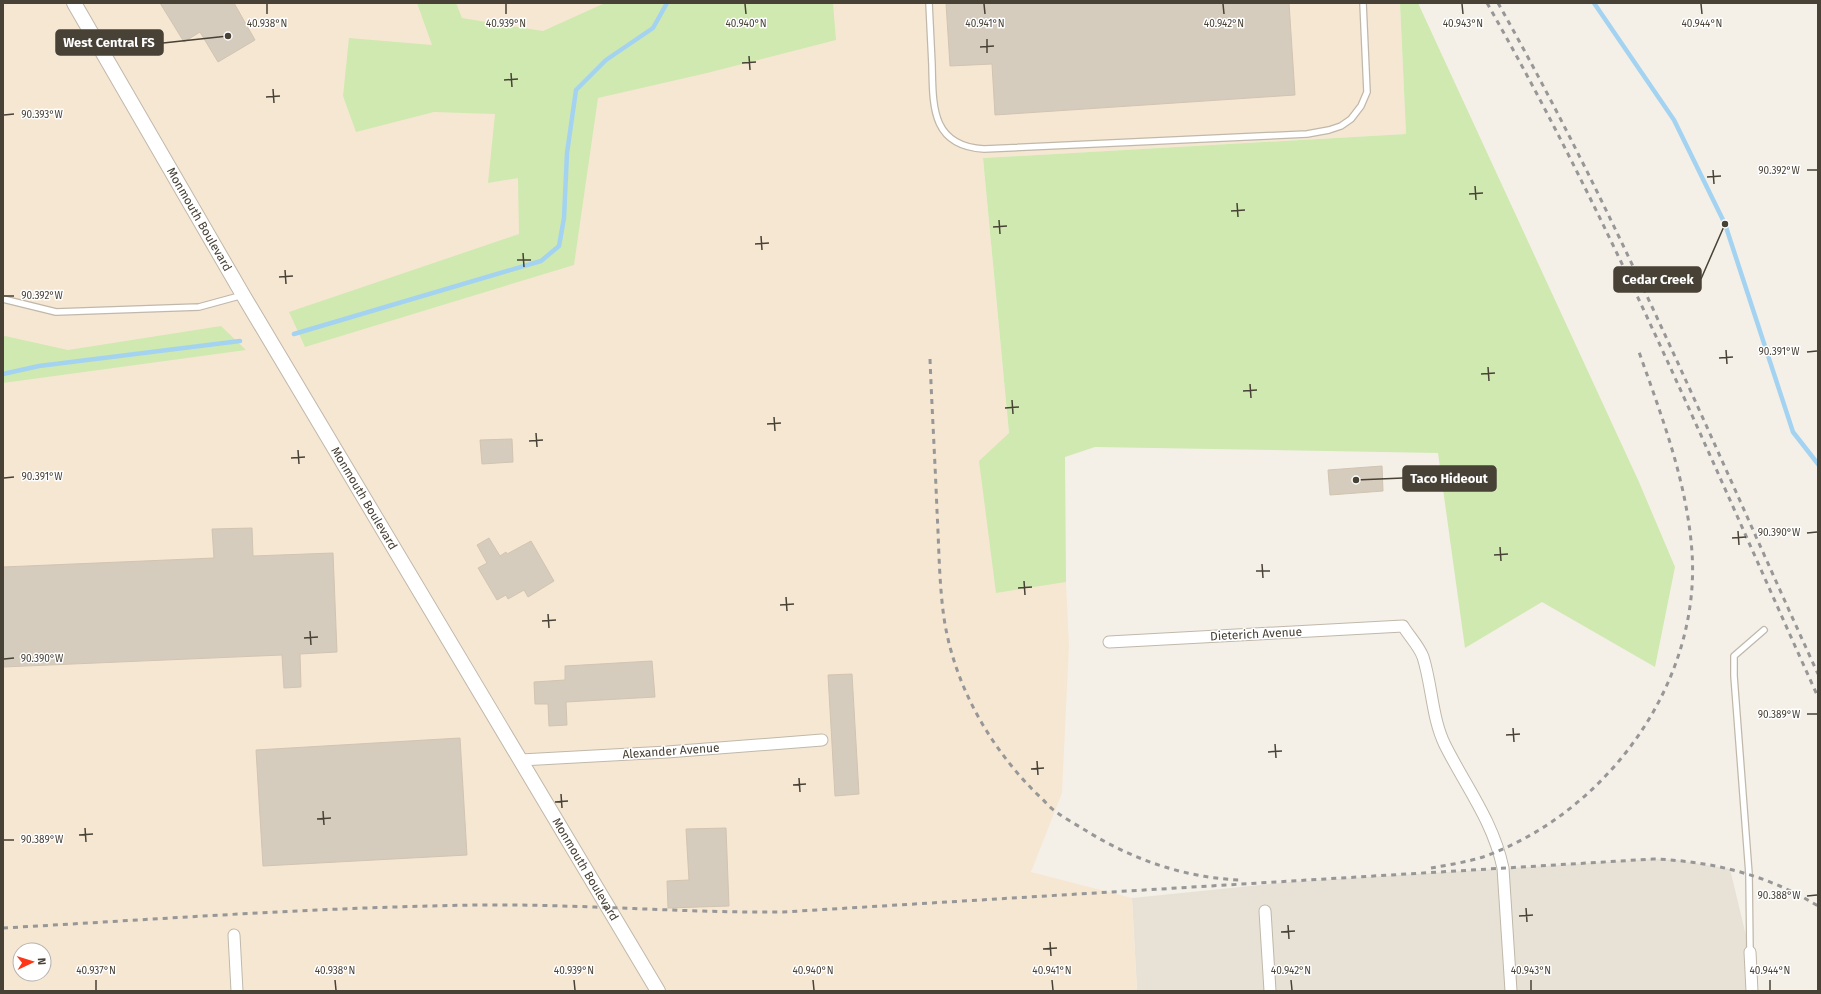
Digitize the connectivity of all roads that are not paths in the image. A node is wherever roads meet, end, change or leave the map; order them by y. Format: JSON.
{"nodes":[{"id":1,"x":74,"y":3,"type":"edge"},
{"id":2,"x":929,"y":3,"type":"edge"},
{"id":3,"x":1363,"y":3,"type":"edge"},
{"id":4,"x":243,"y":295,"type":"junction"},
{"id":5,"x":3,"y":300,"type":"edge"},
{"id":6,"x":1764,"y":630,"type":"dead end"},
{"id":7,"x":1109,"y":642,"type":"dead end"},
{"id":8,"x":822,"y":740,"type":"dead end"},
{"id":9,"x":521,"y":760,"type":"junction"},
{"id":10,"x":1265,"y":911,"type":"dead end"},
{"id":11,"x":234,"y":935,"type":"dead end"},
{"id":12,"x":1750,"y":952,"type":"joint"},
{"id":13,"x":237,"y":991,"type":"edge"},
{"id":14,"x":658,"y":991,"type":"edge"},
{"id":15,"x":1270,"y":991,"type":"edge"},
{"id":16,"x":1511,"y":991,"type":"edge"},
{"id":17,"x":1752,"y":991,"type":"edge"}],
"edges":[{"from":1,"to":4,"type":"street","name":"Monmouth Boulevard"},
{"from":2,"to":3,"type":"lane"},
{"from":4,"to":5,"type":"lane"},
{"from":4,"to":9,"type":"street","name":"Monmouth Boulevard"},
{"from":6,"to":12,"type":"lane"},
{"from":7,"to":16,"type":"street","name":"Dieterich Avenue"},
{"from":8,"to":9,"type":"street","name":"Alexander Avenue"},
{"from":9,"to":14,"type":"street","name":"Monmouth Boulevard"},
{"from":10,"to":15,"type":"street"},
{"from":11,"to":13,"type":"street"},
{"from":12,"to":17,"type":"street"}]}
